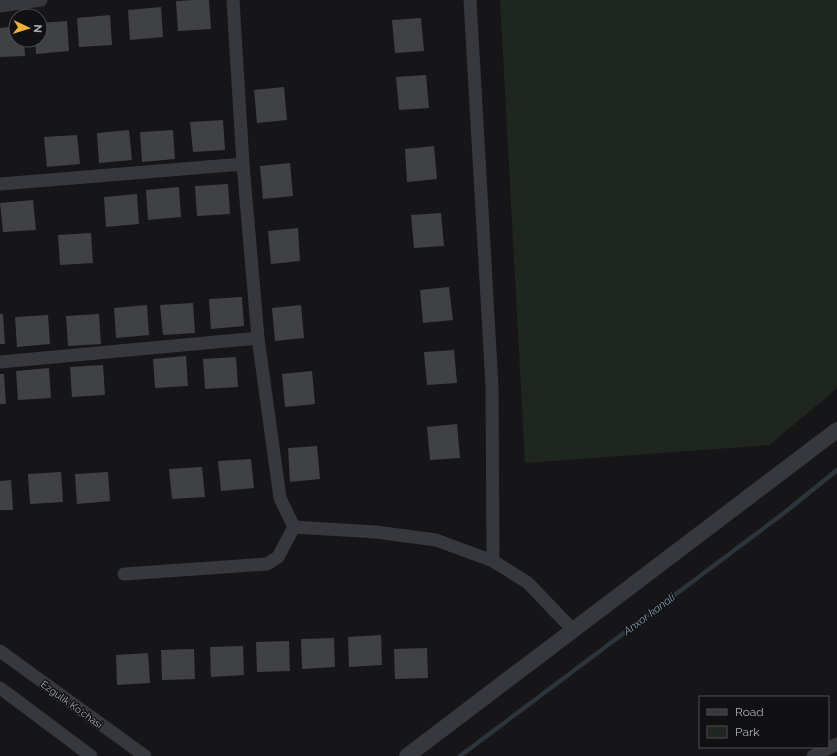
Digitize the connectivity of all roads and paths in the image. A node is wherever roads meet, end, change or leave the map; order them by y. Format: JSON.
{"nodes":[{"id":1,"x":41,"y":0,"type":"edge"},
{"id":2,"x":233,"y":0,"type":"edge"},
{"id":3,"x":470,"y":0,"type":"edge"},
{"id":4,"x":0,"y":6,"type":"edge"},
{"id":5,"x":243,"y":164,"type":"junction"},
{"id":6,"x":0,"y":184,"type":"edge"},
{"id":7,"x":258,"y":338,"type":"junction"},
{"id":8,"x":0,"y":362,"type":"edge"},
{"id":9,"x":837,"y":430,"type":"edge"},
{"id":10,"x":294,"y":527,"type":"junction"},
{"id":11,"x":493,"y":561,"type":"junction"},
{"id":12,"x":124,"y":574,"type":"dead end"},
{"id":13,"x":573,"y":630,"type":"junction"},
{"id":14,"x":0,"y":651,"type":"edge"},
{"id":15,"x":0,"y":688,"type":"edge"},
{"id":16,"x":837,"y":744,"type":"edge"},
{"id":17,"x":91,"y":756,"type":"edge"},
{"id":18,"x":145,"y":756,"type":"edge"},
{"id":19,"x":407,"y":756,"type":"edge"},
{"id":20,"x":813,"y":756,"type":"edge"}],
"edges":[{"from":1,"to":4,"type":"street"},
{"from":2,"to":5,"type":"street"},
{"from":3,"to":11,"type":"street"},
{"from":5,"to":6,"type":"street"},
{"from":5,"to":7,"type":"street"},
{"from":7,"to":8,"type":"street"},
{"from":7,"to":10,"type":"street"},
{"from":9,"to":13,"type":"street"},
{"from":10,"to":11,"type":"street"},
{"from":10,"to":12,"type":"street"},
{"from":11,"to":13,"type":"street"},
{"from":13,"to":19,"type":"street"},
{"from":14,"to":18,"type":"street","name":"Ezgulik Ko'chasi"},
{"from":15,"to":17,"type":"street"},
{"from":16,"to":20,"type":"street"}]}
